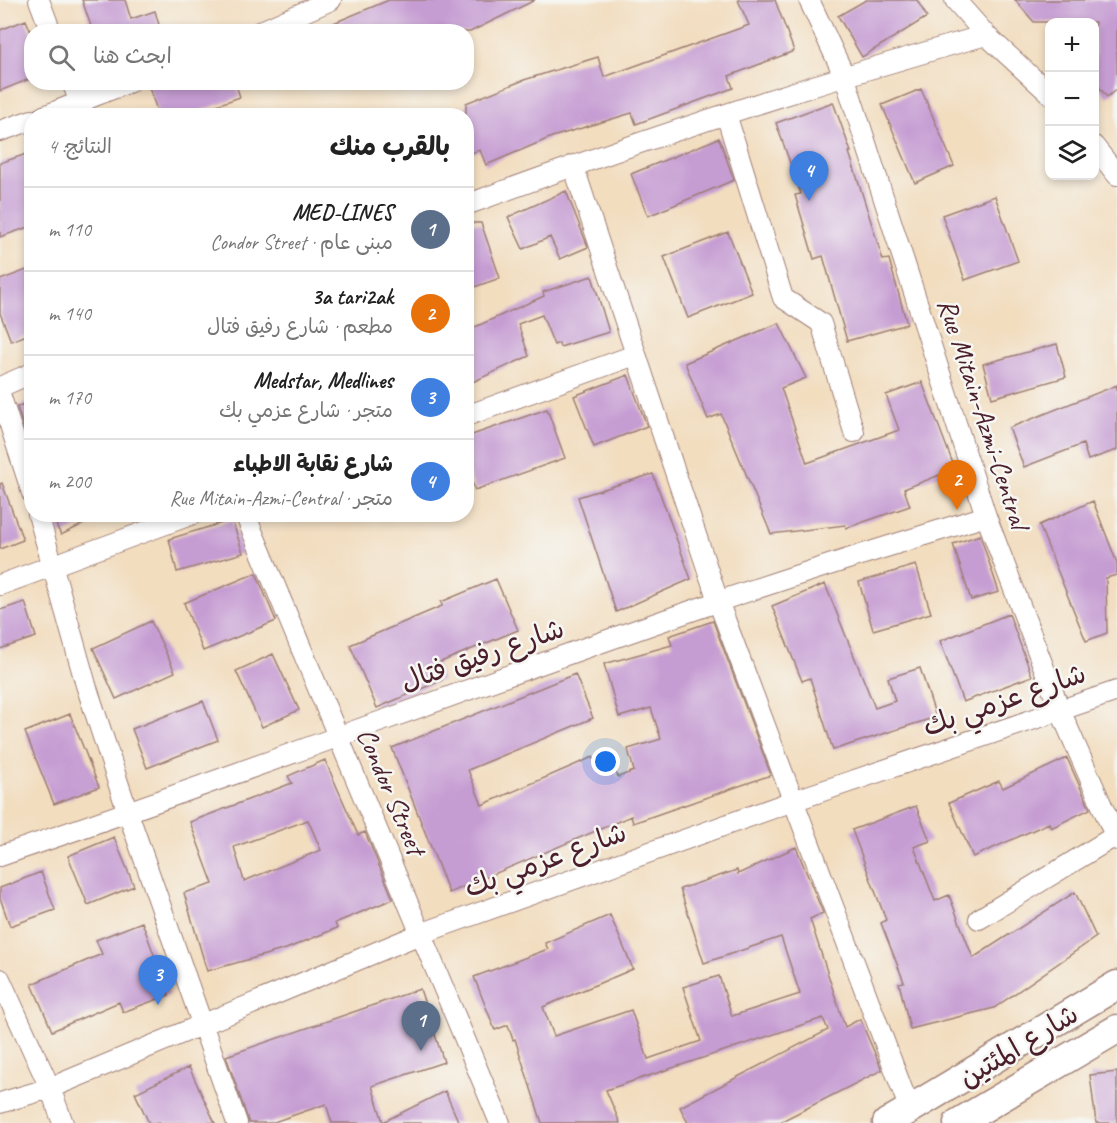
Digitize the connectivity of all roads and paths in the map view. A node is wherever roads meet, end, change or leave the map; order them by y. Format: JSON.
{"nodes":[{"id":1,"x":39,"y":0,"type":"edge"},
{"id":2,"x":331,"y":0,"type":"edge"},
{"id":3,"x":809,"y":0,"type":"edge"},
{"id":4,"x":955,"y":0,"type":"edge"},
{"id":5,"x":48,"y":24,"type":"edge"},
{"id":6,"x":277,"y":24,"type":"edge"},
{"id":7,"x":986,"y":35,"type":"junction"},
{"id":8,"x":844,"y":75,"type":"junction"},
{"id":9,"x":1045,"y":89,"type":"edge"},
{"id":10,"x":75,"y":90,"type":"edge"},
{"id":11,"x":116,"y":90,"type":"edge"},
{"id":12,"x":82,"y":108,"type":"edge"},
{"id":13,"x":84,"y":108,"type":"edge"},
{"id":14,"x":726,"y":114,"type":"junction"},
{"id":15,"x":24,"y":123,"type":"edge"},
{"id":16,"x":0,"y":131,"type":"edge"},
{"id":17,"x":1099,"y":151,"type":"edge"},
{"id":18,"x":573,"y":165,"type":"junction"},
{"id":19,"x":1117,"y":175,"type":"edge"},
{"id":20,"x":474,"y":202,"type":"edge"},
{"id":21,"x":635,"y":355,"type":"junction"},
{"id":22,"x":24,"y":376,"type":"edge"},
{"id":23,"x":0,"y":387,"type":"edge"},
{"id":24,"x":0,"y":394,"type":"edge"},
{"id":25,"x":474,"y":413,"type":"edge"},
{"id":26,"x":854,"y":432,"type":"dead end"},
{"id":27,"x":24,"y":469,"type":"edge"},
{"id":28,"x":986,"y":516,"type":"junction"},
{"id":29,"x":41,"y":522,"type":"edge"},
{"id":30,"x":171,"y":522,"type":"edge"},
{"id":31,"x":248,"y":522,"type":"edge"},
{"id":32,"x":54,"y":564,"type":"junction"},
{"id":33,"x":0,"y":585,"type":"edge"},
{"id":34,"x":718,"y":601,"type":"junction"},
{"id":35,"x":1117,"y":691,"type":"edge"},
{"id":36,"x":1060,"y":710,"type":"junction"},
{"id":37,"x":338,"y":736,"type":"junction"},
{"id":38,"x":793,"y":801,"type":"junction"},
{"id":39,"x":128,"y":813,"type":"junction"},
{"id":40,"x":1116,"y":838,"type":"edge"},
{"id":41,"x":0,"y":856,"type":"edge"},
{"id":42,"x":979,"y":919,"type":"dead end"},
{"id":43,"x":420,"y":934,"type":"junction"},
{"id":44,"x":0,"y":979,"type":"edge"},
{"id":45,"x":1117,"y":985,"type":"edge"},
{"id":46,"x":204,"y":1026,"type":"junction"},
{"id":47,"x":1117,"y":1029,"type":"edge"},
{"id":48,"x":50,"y":1088,"type":"junction"},
{"id":49,"x":0,"y":1103,"type":"edge"},
{"id":50,"x":898,"y":1117,"type":"edge"},
{"id":51,"x":962,"y":1122,"type":"edge"},
{"id":52,"x":63,"y":1123,"type":"edge"},
{"id":53,"x":237,"y":1123,"type":"edge"},
{"id":54,"x":500,"y":1123,"type":"edge"}],
"edges":[{"from":1,"to":5,"type":"street"},
{"from":2,"to":6,"type":"street"},
{"from":3,"to":8,"type":"street","name":"Rue Mitain-Azmi-Central"},
{"from":4,"to":7,"type":"street"},
{"from":7,"to":8,"type":"street"},
{"from":7,"to":9,"type":"street"},
{"from":8,"to":14,"type":"street"},
{"from":8,"to":28,"type":"street","name":"Rue Mitain-Azmi-Central"},
{"from":10,"to":12,"type":"street"},
{"from":11,"to":13,"type":"street"},
{"from":14,"to":18,"type":"street"},
{"from":14,"to":26,"type":"street"},
{"from":15,"to":16,"type":"street"},
{"from":17,"to":19,"type":"street"},
{"from":18,"to":20,"type":"street"},
{"from":18,"to":21,"type":"street"},
{"from":21,"to":25,"type":"street"},
{"from":21,"to":34,"type":"street"},
{"from":22,"to":23,"type":"street"},
{"from":24,"to":27,"type":"street"},
{"from":28,"to":34,"type":"street","name":"شارع رفيق فتال"},
{"from":28,"to":36,"type":"street","name":"Rue Mitain-Azmi-Central"},
{"from":29,"to":32,"type":"street"},
{"from":30,"to":32,"type":"street"},
{"from":31,"to":37,"type":"street","name":"Condor Street"},
{"from":32,"to":33,"type":"street"},
{"from":32,"to":39,"type":"street"},
{"from":34,"to":37,"type":"street","name":"شارع رفيق فتال"},
{"from":34,"to":38,"type":"street"},
{"from":35,"to":36,"type":"street","name":"شارع عزمي بك"},
{"from":36,"to":38,"type":"street","name":"شارع عزمي بك"},
{"from":36,"to":40,"type":"street","name":"Rue Mitain-Azmi-Central"},
{"from":37,"to":39,"type":"street","name":"شارع رفيق فتال"},
{"from":37,"to":43,"type":"street","name":"Condor Street"},
{"from":38,"to":43,"type":"street","name":"شارع عزمي بك"},
{"from":38,"to":50,"type":"street"},
{"from":39,"to":41,"type":"street","name":"شارع رفيق فتال"},
{"from":39,"to":46,"type":"street"},
{"from":40,"to":42,"type":"street"},
{"from":43,"to":46,"type":"street","name":"شارع عزمي بك"},
{"from":43,"to":54,"type":"street","name":"Condor Street"},
{"from":44,"to":48,"type":"street"},
{"from":45,"to":50,"type":"street","name":"شارع المئتين"},
{"from":46,"to":48,"type":"street","name":"شارع عزمي بك"},
{"from":46,"to":53,"type":"street"},
{"from":47,"to":51,"type":"street","name":"شارع المئتين"},
{"from":48,"to":49,"type":"street","name":"شارع عزمي بك"},
{"from":48,"to":52,"type":"street"}]}
